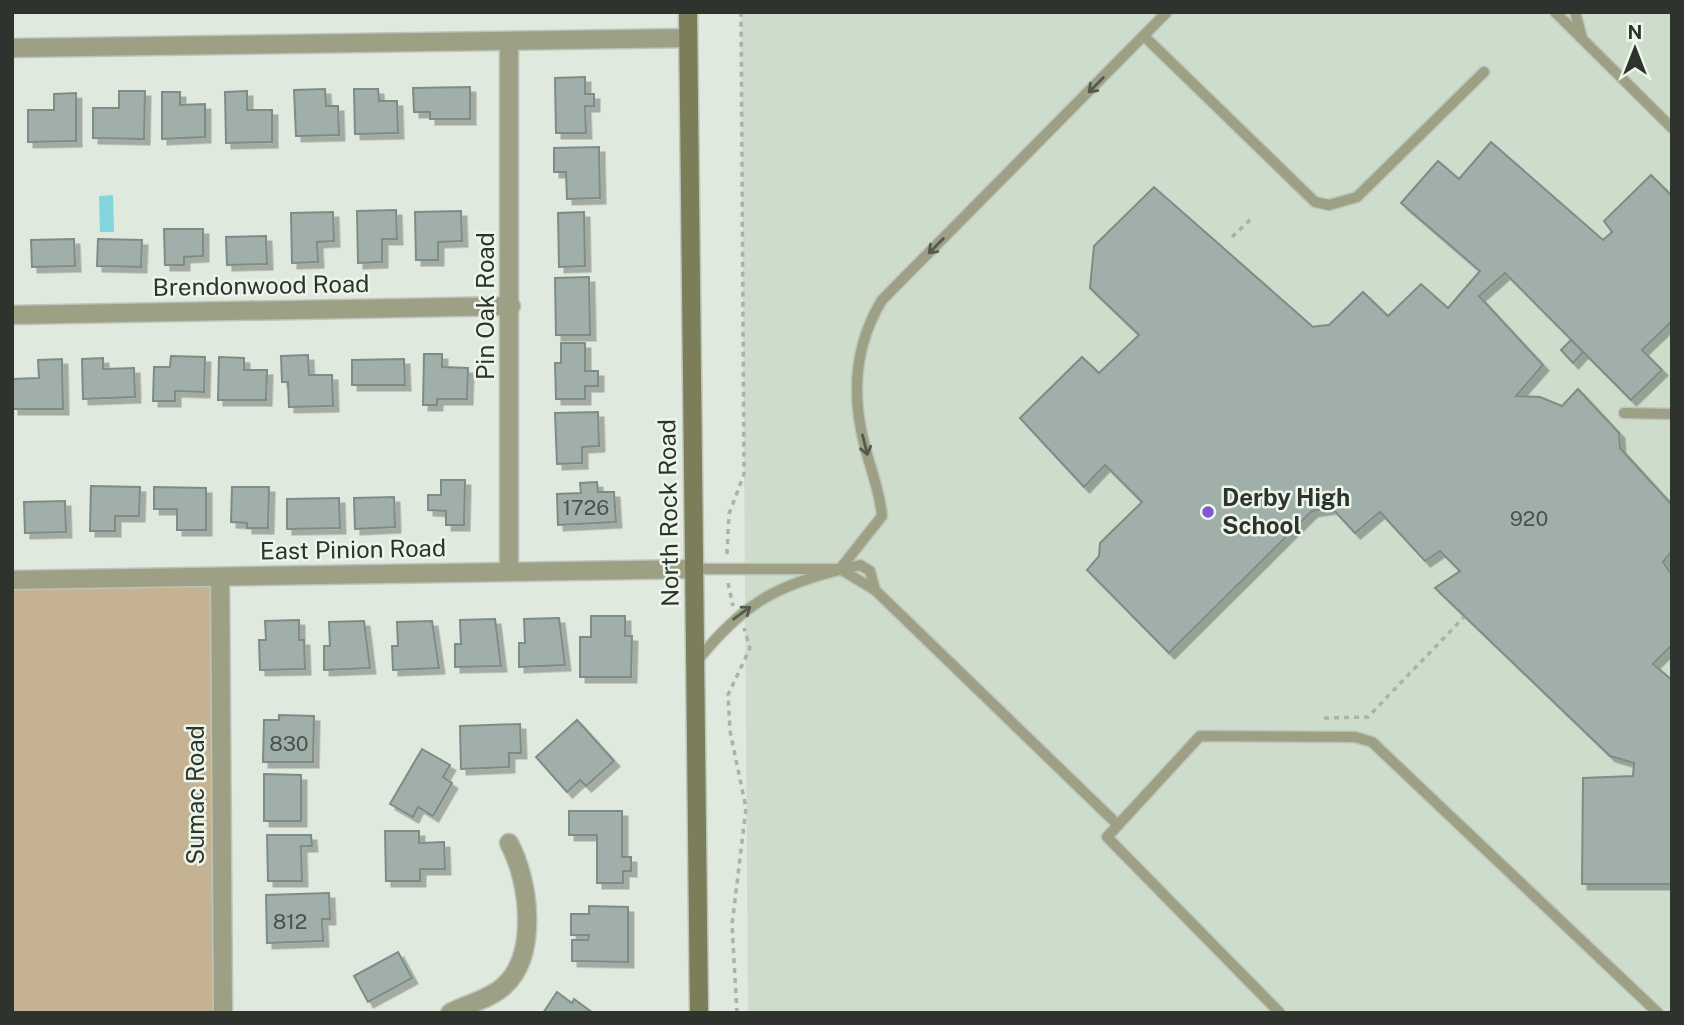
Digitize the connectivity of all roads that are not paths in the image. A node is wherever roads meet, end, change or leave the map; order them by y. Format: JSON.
{"nodes":[{"id":1,"x":688,"y":12,"type":"edge"},
{"id":2,"x":1167,"y":12,"type":"edge"},
{"id":3,"x":1555,"y":12,"type":"edge"},
{"id":4,"x":1575,"y":12,"type":"edge"},
{"id":5,"x":1144,"y":37,"type":"junction"},
{"id":6,"x":688,"y":38,"type":"junction"},
{"id":7,"x":1582,"y":38,"type":"junction"},
{"id":8,"x":509,"y":41,"type":"junction"},
{"id":9,"x":12,"y":48,"type":"edge"},
{"id":10,"x":1484,"y":72,"type":"dead end"},
{"id":11,"x":1672,"y":128,"type":"edge"},
{"id":12,"x":512,"y":306,"type":"junction"},
{"id":13,"x":12,"y":315,"type":"edge"},
{"id":14,"x":1625,"y":413,"type":"dead end"},
{"id":15,"x":1672,"y":414,"type":"edge"},
{"id":16,"x":695,"y":569,"type":"junction"},
{"id":17,"x":840,"y":569,"type":"junction"},
{"id":18,"x":509,"y":571,"type":"junction"},
{"id":19,"x":220,"y":577,"type":"junction"},
{"id":20,"x":12,"y":580,"type":"edge"},
{"id":21,"x":695,"y":662,"type":"junction"},
{"id":22,"x":1118,"y":825,"type":"junction"},
{"id":23,"x":509,"y":843,"type":"dead end"},
{"id":24,"x":223,"y":1013,"type":"edge"},
{"id":25,"x":450,"y":1013,"type":"edge"},
{"id":26,"x":699,"y":1013,"type":"edge"},
{"id":27,"x":1280,"y":1013,"type":"edge"},
{"id":28,"x":1658,"y":1013,"type":"edge"}],
"edges":[{"from":1,"to":6,"type":"main road","name":"North Rock Road"},
{"from":2,"to":5,"type":"lane"},
{"from":3,"to":7,"type":"lane"},
{"from":4,"to":7,"type":"lane"},
{"from":5,"to":10,"type":"lane"},
{"from":5,"to":17,"type":"lane","one_way":true},
{"from":6,"to":8,"type":"street"},
{"from":6,"to":16,"type":"main road","name":"North Rock Road"},
{"from":7,"to":11,"type":"lane"},
{"from":8,"to":9,"type":"street"},
{"from":8,"to":12,"type":"street","name":"Pin Oak Road"},
{"from":12,"to":13,"type":"street","name":"Brendonwood Road"},
{"from":12,"to":18,"type":"street","name":"Pin Oak Road"},
{"from":14,"to":15,"type":"lane"},
{"from":16,"to":17,"type":"lane"},
{"from":16,"to":18,"type":"street","name":"East Pinion Road"},
{"from":16,"to":21,"type":"main road","name":"North Rock Road"},
{"from":21,"to":17,"type":"lane","one_way":true},
{"from":17,"to":22,"type":"lane"},
{"from":18,"to":19,"type":"street","name":"East Pinion Road"},
{"from":19,"to":20,"type":"street","name":"East Pinion Road"},
{"from":19,"to":24,"type":"street","name":"Sumac Road"},
{"from":21,"to":26,"type":"main road","name":"North Rock Road"},
{"from":22,"to":27,"type":"lane"},
{"from":22,"to":28,"type":"lane"},
{"from":23,"to":25,"type":"street"}]}
